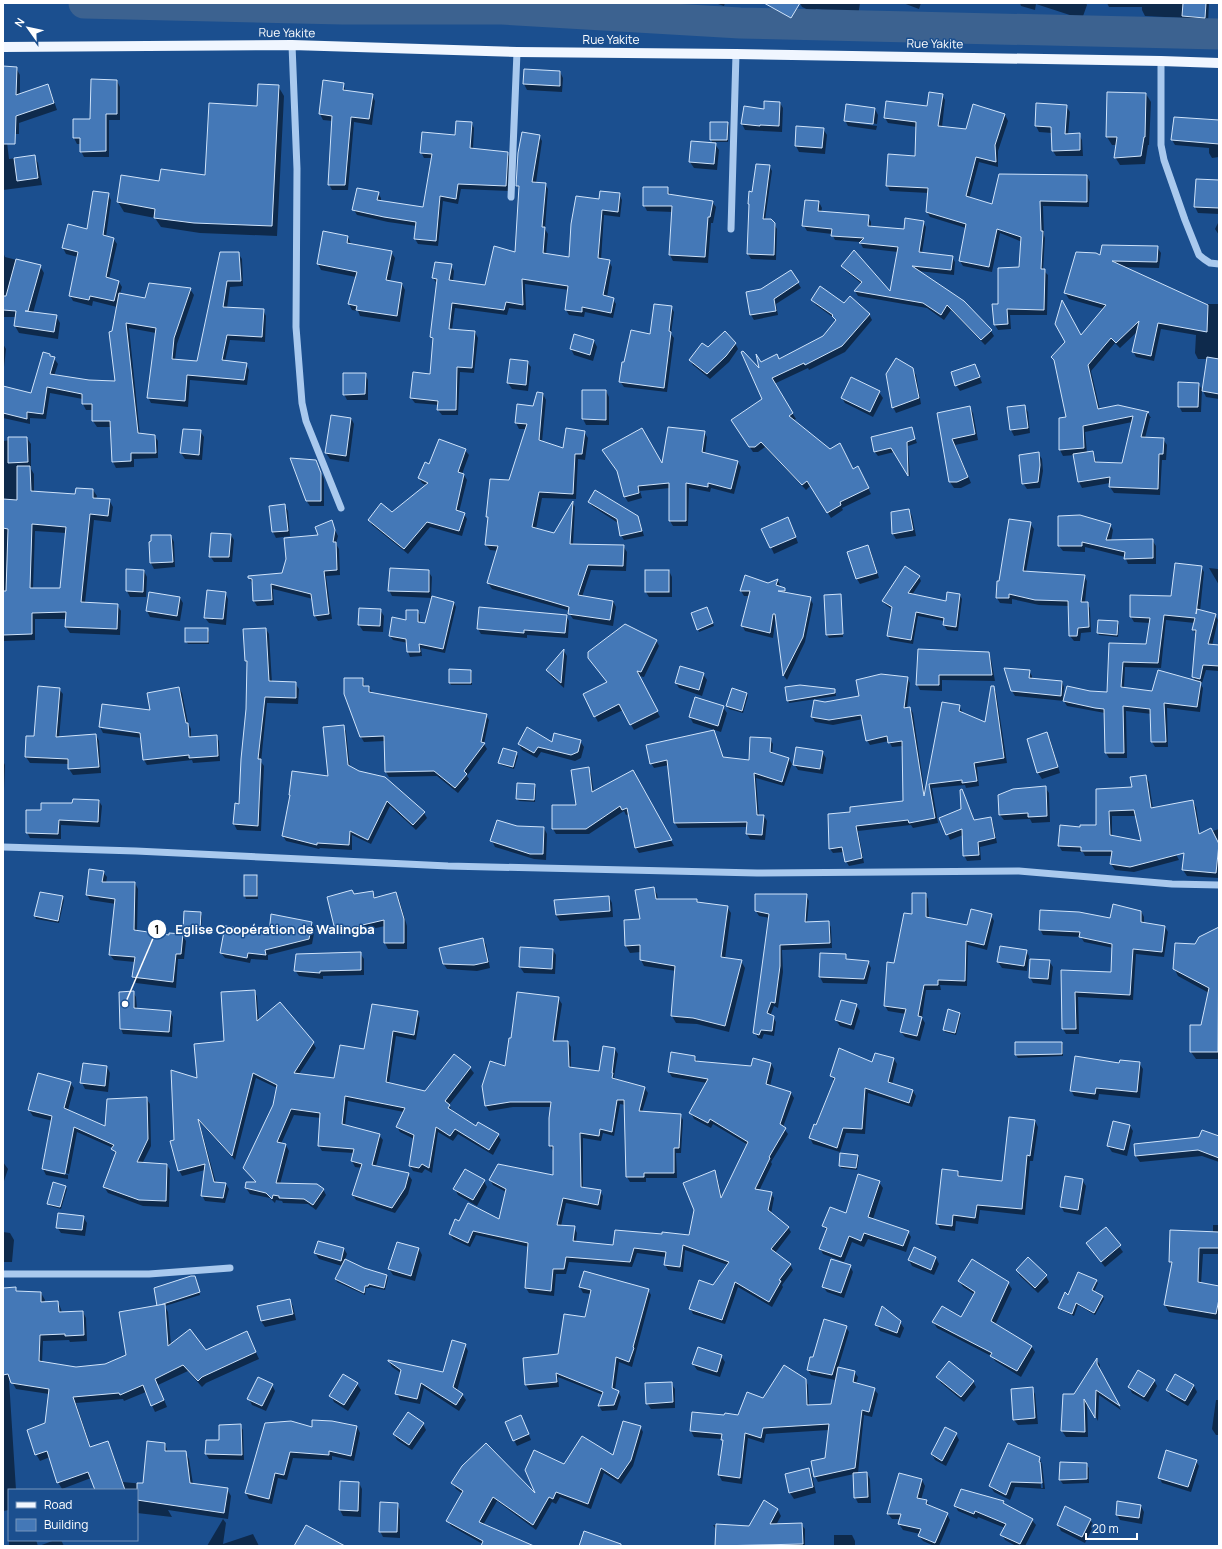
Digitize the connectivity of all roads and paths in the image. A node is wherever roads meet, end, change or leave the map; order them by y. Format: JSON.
{"nodes":[{"id":1,"x":292,"y":45,"type":"junction"},
{"id":2,"x":3,"y":47,"type":"edge"},
{"id":3,"x":517,"y":52,"type":"junction"},
{"id":4,"x":736,"y":54,"type":"junction"},
{"id":5,"x":1161,"y":61,"type":"junction"},
{"id":6,"x":1219,"y":63,"type":"edge"},
{"id":7,"x":511,"y":197,"type":"dead end"},
{"id":8,"x":731,"y":229,"type":"dead end"},
{"id":9,"x":1219,"y":264,"type":"edge"},
{"id":10,"x":341,"y":508,"type":"dead end"},
{"id":11,"x":3,"y":847,"type":"edge"},
{"id":12,"x":1219,"y":885,"type":"edge"},
{"id":13,"x":230,"y":1268,"type":"dead end"},
{"id":14,"x":3,"y":1274,"type":"edge"}],
"edges":[{"from":1,"to":2,"type":"main road","name":"Rue Yakite"},
{"from":1,"to":3,"type":"main road","name":"Rue Yakite"},
{"from":1,"to":10,"type":"street"},
{"from":3,"to":4,"type":"main road","name":"Rue Yakite"},
{"from":3,"to":7,"type":"street"},
{"from":4,"to":5,"type":"main road","name":"Rue Yakite"},
{"from":4,"to":8,"type":"street"},
{"from":5,"to":6,"type":"main road","name":"Rue Yakite"},
{"from":5,"to":9,"type":"street"},
{"from":11,"to":12,"type":"street"},
{"from":13,"to":14,"type":"street"}]}
